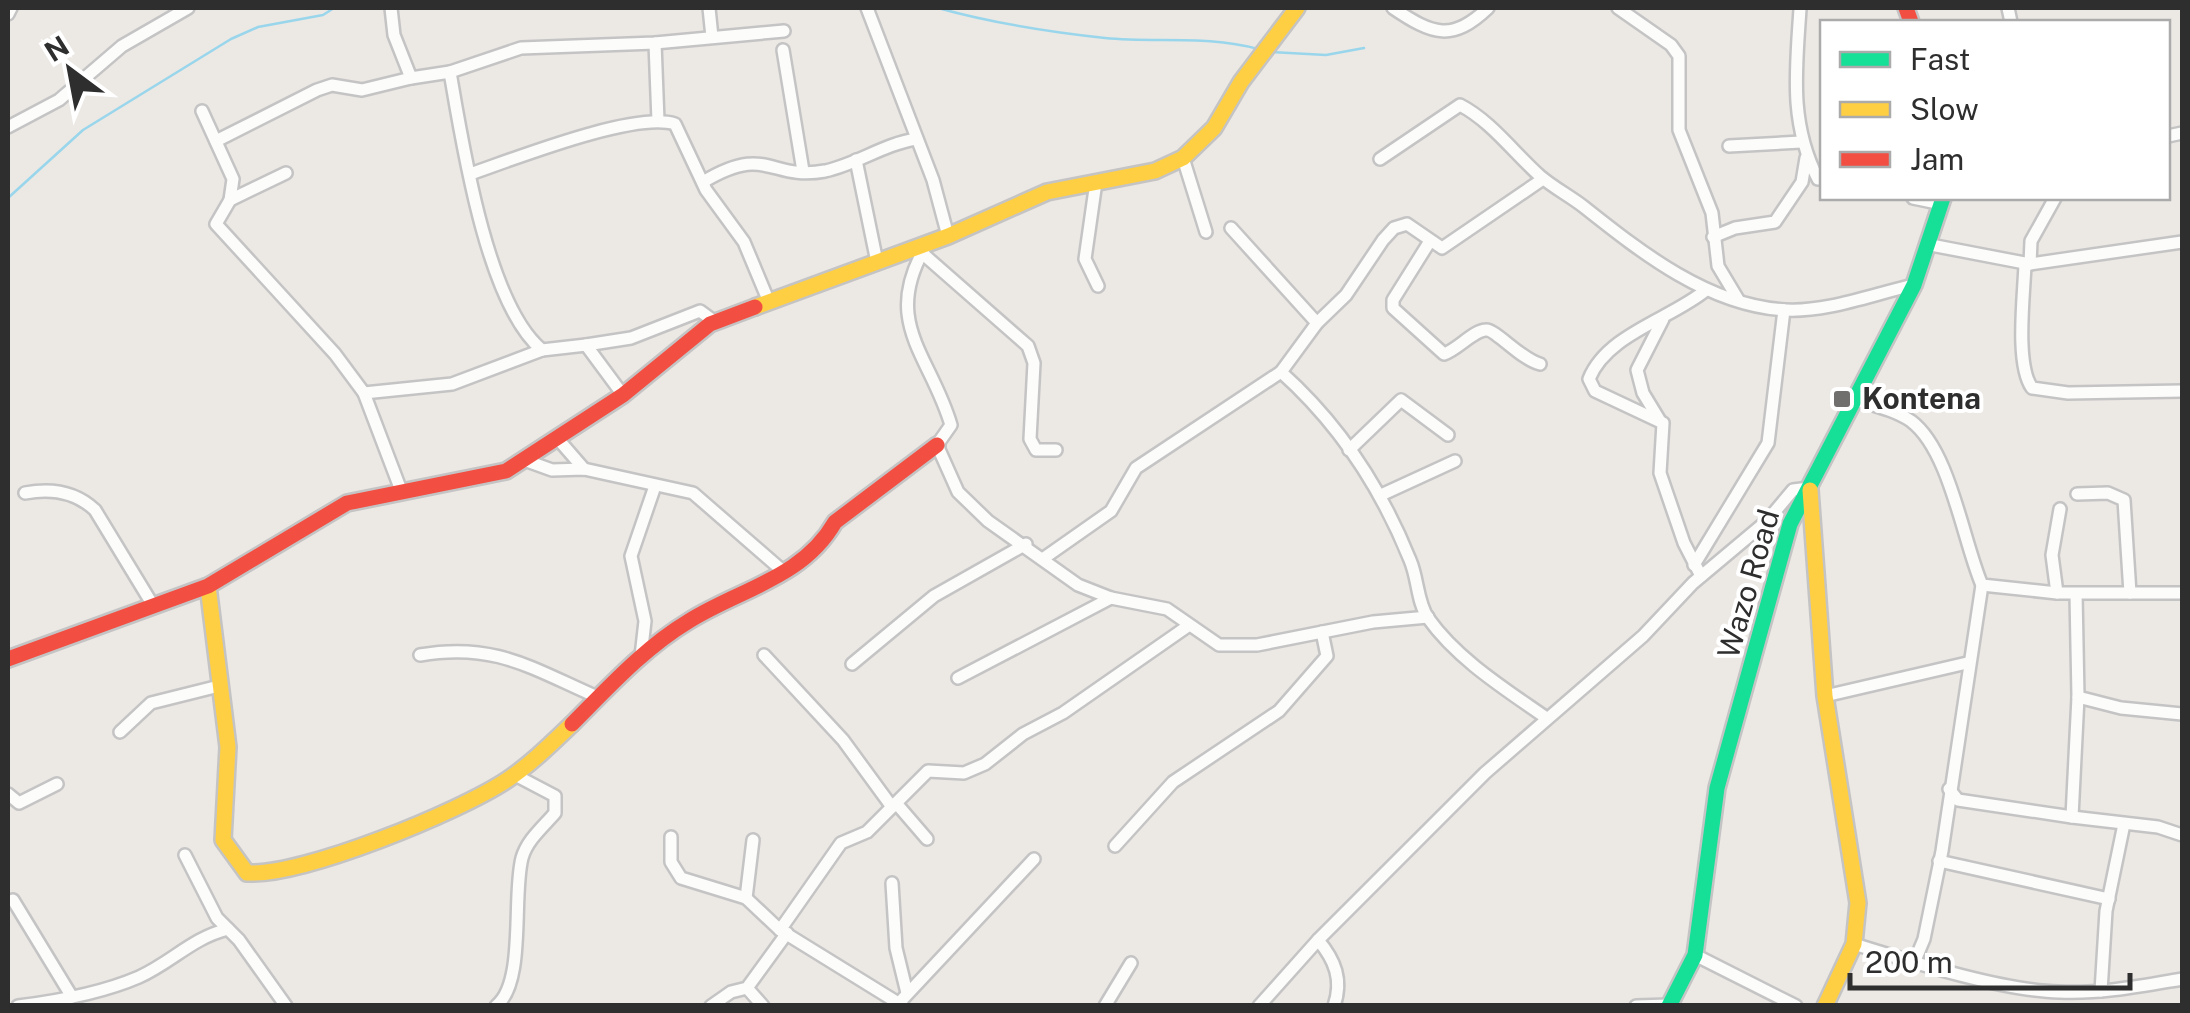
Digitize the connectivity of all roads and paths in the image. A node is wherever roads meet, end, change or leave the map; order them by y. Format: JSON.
{"nodes":[{"id":1,"x":11,"y":8,"type":"edge"},
{"id":2,"x":188,"y":8,"type":"edge"},
{"id":3,"x":391,"y":8,"type":"edge"},
{"id":4,"x":709,"y":8,"type":"edge"},
{"id":5,"x":867,"y":8,"type":"edge"},
{"id":6,"x":1297,"y":8,"type":"edge"},
{"id":7,"x":1393,"y":8,"type":"edge"},
{"id":8,"x":1488,"y":8,"type":"edge"},
{"id":9,"x":1618,"y":8,"type":"edge"},
{"id":10,"x":1800,"y":8,"type":"edge"},
{"id":11,"x":8,"y":14,"type":"edge"},
{"id":12,"x":784,"y":31,"type":"dead end"},
{"id":13,"x":712,"y":37,"type":"junction"},
{"id":14,"x":655,"y":43,"type":"junction"},
{"id":15,"x":783,"y":50,"type":"dead end"},
{"id":16,"x":450,"y":72,"type":"junction"},
{"id":17,"x":411,"y":78,"type":"junction"},
{"id":18,"x":202,"y":111,"type":"dead end"},
{"id":19,"x":658,"y":121,"type":"junction"},
{"id":20,"x":8,"y":127,"type":"edge"},
{"id":21,"x":916,"y":138,"type":"junction"},
{"id":22,"x":216,"y":141,"type":"junction"},
{"id":23,"x":1801,"y":142,"type":"junction"},
{"id":24,"x":1729,"y":146,"type":"dead end"},
{"id":25,"x":1183,"y":158,"type":"junction"},
{"id":26,"x":1806,"y":158,"type":"junction"},
{"id":27,"x":1380,"y":159,"type":"dead end"},
{"id":28,"x":856,"y":160,"type":"junction"},
{"id":29,"x":803,"y":170,"type":"junction"},
{"id":30,"x":286,"y":173,"type":"dead end"},
{"id":31,"x":470,"y":174,"type":"junction"},
{"id":32,"x":1820,"y":176,"type":"edge"},
{"id":33,"x":1543,"y":178,"type":"junction"},
{"id":34,"x":704,"y":182,"type":"junction"},
{"id":35,"x":1096,"y":182,"type":"junction"},
{"id":36,"x":230,"y":200,"type":"junction"},
{"id":37,"x":2054,"y":200,"type":"edge"},
{"id":38,"x":1943,"y":201,"type":"edge"},
{"id":39,"x":1231,"y":228,"type":"dead end"},
{"id":40,"x":1206,"y":232,"type":"dead end"},
{"id":41,"x":948,"y":236,"type":"junction"},
{"id":42,"x":1712,"y":237,"type":"junction"},
{"id":43,"x":1430,"y":241,"type":"junction"},
{"id":44,"x":2182,"y":242,"type":"edge"},
{"id":45,"x":1931,"y":245,"type":"junction"},
{"id":46,"x":924,"y":248,"type":"junction"},
{"id":47,"x":877,"y":262,"type":"junction"},
{"id":48,"x":2028,"y":264,"type":"junction"},
{"id":49,"x":1914,"y":285,"type":"junction"},
{"id":50,"x":1098,"y":286,"type":"dead end"},
{"id":51,"x":1706,"y":290,"type":"junction"},
{"id":52,"x":769,"y":302,"type":"junction"},
{"id":53,"x":1739,"y":302,"type":"junction"},
{"id":54,"x":1784,"y":310,"type":"junction"},
{"id":55,"x":1663,"y":318,"type":"junction"},
{"id":56,"x":715,"y":322,"type":"junction"},
{"id":57,"x":1316,"y":323,"type":"junction"},
{"id":58,"x":586,"y":345,"type":"junction"},
{"id":59,"x":542,"y":350,"type":"junction"},
{"id":60,"x":1540,"y":364,"type":"dead end"},
{"id":61,"x":1281,"y":372,"type":"junction"},
{"id":62,"x":2182,"y":391,"type":"edge"},
{"id":63,"x":364,"y":393,"type":"junction"},
{"id":64,"x":622,"y":395,"type":"junction"},
{"id":65,"x":1853,"y":398,"type":"junction"},
{"id":66,"x":1660,"y":421,"type":"junction"},
{"id":67,"x":1448,"y":434,"type":"dead end"},
{"id":68,"x":558,"y":439,"type":"junction"},
{"id":69,"x":937,"y":445,"type":"junction"},
{"id":70,"x":1056,"y":450,"type":"dead end"},
{"id":71,"x":1348,"y":450,"type":"junction"},
{"id":72,"x":528,"y":461,"type":"junction"},
{"id":73,"x":1455,"y":462,"type":"dead end"},
{"id":74,"x":584,"y":469,"type":"junction"},
{"id":75,"x":654,"y":486,"type":"junction"},
{"id":76,"x":1809,"y":488,"type":"junction"},
{"id":77,"x":402,"y":492,"type":"junction"},
{"id":78,"x":26,"y":493,"type":"dead end"},
{"id":79,"x":2076,"y":494,"type":"dead end"},
{"id":80,"x":1381,"y":495,"type":"junction"},
{"id":81,"x":2060,"y":510,"type":"dead end"},
{"id":82,"x":1026,"y":544,"type":"junction"},
{"id":83,"x":1044,"y":558,"type":"junction"},
{"id":84,"x":1698,"y":570,"type":"junction"},
{"id":85,"x":784,"y":572,"type":"junction"},
{"id":86,"x":1982,"y":585,"type":"junction"},
{"id":87,"x":208,"y":586,"type":"junction"},
{"id":88,"x":2130,"y":593,"type":"junction"},
{"id":89,"x":2182,"y":593,"type":"edge"},
{"id":90,"x":2057,"y":594,"type":"junction"},
{"id":91,"x":2076,"y":594,"type":"junction"},
{"id":92,"x":1111,"y":598,"type":"junction"},
{"id":93,"x":154,"y":607,"type":"junction"},
{"id":94,"x":1428,"y":617,"type":"junction"},
{"id":95,"x":1188,"y":626,"type":"junction"},
{"id":96,"x":1322,"y":632,"type":"junction"},
{"id":97,"x":420,"y":655,"type":"dead end"},
{"id":98,"x":641,"y":656,"type":"junction"},
{"id":99,"x":764,"y":656,"type":"dead end"},
{"id":100,"x":8,"y":659,"type":"edge"},
{"id":101,"x":1967,"y":663,"type":"junction"},
{"id":102,"x":852,"y":664,"type":"dead end"},
{"id":103,"x":958,"y":678,"type":"dead end"},
{"id":104,"x":219,"y":686,"type":"junction"},
{"id":105,"x":595,"y":696,"type":"junction"},
{"id":106,"x":1825,"y":696,"type":"junction"},
{"id":107,"x":2078,"y":698,"type":"junction"},
{"id":108,"x":2182,"y":714,"type":"edge"},
{"id":109,"x":1546,"y":717,"type":"junction"},
{"id":110,"x":120,"y":732,"type":"dead end"},
{"id":111,"x":515,"y":775,"type":"junction"},
{"id":112,"x":57,"y":784,"type":"dead end"},
{"id":113,"x":1948,"y":789,"type":"junction"},
{"id":114,"x":8,"y":794,"type":"edge"},
{"id":115,"x":894,"y":805,"type":"junction"},
{"id":116,"x":2072,"y":817,"type":"junction"},
{"id":117,"x":2124,"y":824,"type":"junction"},
{"id":118,"x":2182,"y":835,"type":"edge"},
{"id":119,"x":670,"y":837,"type":"dead end"},
{"id":120,"x":927,"y":839,"type":"dead end"},
{"id":121,"x":753,"y":840,"type":"dead end"},
{"id":122,"x":1115,"y":846,"type":"dead end"},
{"id":123,"x":185,"y":855,"type":"dead end"},
{"id":124,"x":1034,"y":859,"type":"dead end"},
{"id":125,"x":1939,"y":861,"type":"junction"},
{"id":126,"x":892,"y":883,"type":"dead end"},
{"id":127,"x":746,"y":898,"type":"junction"},
{"id":128,"x":2110,"y":899,"type":"junction"},
{"id":129,"x":13,"y":900,"type":"dead end"},
{"id":130,"x":228,"y":929,"type":"junction"},
{"id":131,"x":784,"y":931,"type":"junction"},
{"id":132,"x":1318,"y":940,"type":"junction"},
{"id":133,"x":1854,"y":944,"type":"junction"},
{"id":134,"x":1695,"y":955,"type":"junction"},
{"id":135,"x":1131,"y":963,"type":"dead end"},
{"id":136,"x":1914,"y":963,"type":"junction"},
{"id":137,"x":2182,"y":978,"type":"edge"},
{"id":138,"x":748,"y":988,"type":"junction"},
{"id":139,"x":93,"y":991,"type":"junction"},
{"id":140,"x":2108,"y":991,"type":"junction"},
{"id":141,"x":903,"y":1000,"type":"edge"},
{"id":142,"x":64,"y":1001,"type":"edge"},
{"id":143,"x":503,"y":1004,"type":"edge"},
{"id":144,"x":1261,"y":1005,"type":"edge"},
{"id":145,"x":1669,"y":1005,"type":"edge"},
{"id":146,"x":18,"y":1006,"type":"edge"},
{"id":147,"x":94,"y":1006,"type":"edge"},
{"id":148,"x":286,"y":1006,"type":"edge"},
{"id":149,"x":711,"y":1006,"type":"edge"},
{"id":150,"x":763,"y":1006,"type":"edge"},
{"id":151,"x":1105,"y":1006,"type":"edge"},
{"id":152,"x":1334,"y":1006,"type":"edge"},
{"id":153,"x":1636,"y":1006,"type":"edge"},
{"id":154,"x":1796,"y":1006,"type":"edge"},
{"id":155,"x":1825,"y":1006,"type":"edge"},
{"id":156,"x":2113,"y":1006,"type":"edge"}],
"edges":[{"from":1,"to":11,"type":"street"},
{"from":2,"to":20,"type":"street"},
{"from":3,"to":17,"type":"street"},
{"from":4,"to":13,"type":"street"},
{"from":5,"to":21,"type":"street"},
{"from":6,"to":25,"type":"street"},
{"from":7,"to":8,"type":"street"},
{"from":9,"to":42,"type":"street"},
{"from":10,"to":23,"type":"street"},
{"from":12,"to":13,"type":"street"},
{"from":13,"to":14,"type":"street"},
{"from":14,"to":16,"type":"street"},
{"from":14,"to":19,"type":"street"},
{"from":15,"to":29,"type":"street"},
{"from":16,"to":17,"type":"street"},
{"from":16,"to":31,"type":"street"},
{"from":17,"to":22,"type":"street"},
{"from":18,"to":22,"type":"street"},
{"from":19,"to":31,"type":"street"},
{"from":19,"to":34,"type":"street"},
{"from":21,"to":28,"type":"street"},
{"from":21,"to":41,"type":"street"},
{"from":22,"to":36,"type":"street"},
{"from":23,"to":24,"type":"street"},
{"from":23,"to":26,"type":"street"},
{"from":25,"to":35,"type":"street"},
{"from":25,"to":40,"type":"street"},
{"from":26,"to":32,"type":"street"},
{"from":26,"to":42,"type":"street"},
{"from":27,"to":33,"type":"street"},
{"from":28,"to":29,"type":"street"},
{"from":28,"to":47,"type":"street"},
{"from":29,"to":34,"type":"street"},
{"from":30,"to":36,"type":"street"},
{"from":31,"to":59,"type":"street"},
{"from":33,"to":43,"type":"street"},
{"from":33,"to":51,"type":"street"},
{"from":34,"to":52,"type":"street"},
{"from":35,"to":41,"type":"street"},
{"from":35,"to":50,"type":"street"},
{"from":36,"to":63,"type":"street"},
{"from":37,"to":48,"type":"street"},
{"from":38,"to":45,"type":"street","name":"Wazo Road"},
{"from":39,"to":57,"type":"street"},
{"from":41,"to":46,"type":"street"},
{"from":42,"to":53,"type":"street"},
{"from":43,"to":57,"type":"street"},
{"from":43,"to":60,"type":"street"},
{"from":44,"to":48,"type":"street"},
{"from":45,"to":48,"type":"street"},
{"from":45,"to":49,"type":"street","name":"Wazo Road"},
{"from":46,"to":47,"type":"street"},
{"from":46,"to":69,"type":"street"},
{"from":46,"to":70,"type":"street"},
{"from":47,"to":52,"type":"street"},
{"from":48,"to":62,"type":"street"},
{"from":49,"to":54,"type":"street"},
{"from":49,"to":65,"type":"street","name":"Wazo Road"},
{"from":51,"to":53,"type":"street"},
{"from":51,"to":55,"type":"street"},
{"from":52,"to":56,"type":"street"},
{"from":53,"to":54,"type":"street"},
{"from":54,"to":84,"type":"street"},
{"from":55,"to":66,"type":"street"},
{"from":55,"to":66,"type":"street"},
{"from":56,"to":58,"type":"street"},
{"from":56,"to":64,"type":"street"},
{"from":57,"to":61,"type":"street"},
{"from":58,"to":59,"type":"street"},
{"from":58,"to":64,"type":"street"},
{"from":59,"to":63,"type":"street"},
{"from":61,"to":71,"type":"street"},
{"from":61,"to":83,"type":"street"},
{"from":63,"to":77,"type":"street"},
{"from":64,"to":68,"type":"street"},
{"from":65,"to":76,"type":"street","name":"Wazo Road"},
{"from":65,"to":86,"type":"street"},
{"from":66,"to":84,"type":"street"},
{"from":67,"to":71,"type":"street"},
{"from":68,"to":72,"type":"street"},
{"from":68,"to":74,"type":"street"},
{"from":69,"to":82,"type":"street"},
{"from":69,"to":85,"type":"street"},
{"from":71,"to":80,"type":"street"},
{"from":72,"to":74,"type":"street"},
{"from":72,"to":77,"type":"street"},
{"from":73,"to":80,"type":"street"},
{"from":74,"to":75,"type":"street"},
{"from":75,"to":85,"type":"street"},
{"from":75,"to":98,"type":"street"},
{"from":76,"to":84,"type":"street"},
{"from":76,"to":106,"type":"street"},
{"from":76,"to":134,"type":"street","name":"Wazo Road"},
{"from":77,"to":87,"type":"street"},
{"from":78,"to":93,"type":"street"},
{"from":79,"to":88,"type":"street"},
{"from":80,"to":94,"type":"street"},
{"from":81,"to":90,"type":"street"},
{"from":82,"to":83,"type":"street"},
{"from":82,"to":102,"type":"street"},
{"from":83,"to":92,"type":"street"},
{"from":84,"to":109,"type":"street"},
{"from":85,"to":98,"type":"street"},
{"from":86,"to":90,"type":"street"},
{"from":86,"to":101,"type":"street"},
{"from":87,"to":93,"type":"street"},
{"from":87,"to":104,"type":"street"},
{"from":88,"to":89,"type":"street"},
{"from":88,"to":91,"type":"street"},
{"from":90,"to":91,"type":"street"},
{"from":91,"to":107,"type":"street"},
{"from":92,"to":95,"type":"street"},
{"from":92,"to":103,"type":"street"},
{"from":93,"to":100,"type":"street"},
{"from":94,"to":96,"type":"street"},
{"from":94,"to":109,"type":"street"},
{"from":95,"to":96,"type":"street"},
{"from":95,"to":115,"type":"street"},
{"from":96,"to":122,"type":"street"},
{"from":97,"to":105,"type":"street"},
{"from":98,"to":105,"type":"street"},
{"from":99,"to":115,"type":"street"},
{"from":101,"to":106,"type":"street"},
{"from":101,"to":113,"type":"street"},
{"from":104,"to":110,"type":"street"},
{"from":104,"to":111,"type":"street"},
{"from":105,"to":111,"type":"street"},
{"from":106,"to":133,"type":"street"},
{"from":107,"to":108,"type":"street"},
{"from":107,"to":116,"type":"street"},
{"from":109,"to":132,"type":"street"},
{"from":111,"to":143,"type":"street"},
{"from":112,"to":114,"type":"street"},
{"from":113,"to":116,"type":"street"},
{"from":113,"to":125,"type":"street"},
{"from":115,"to":120,"type":"street"},
{"from":115,"to":131,"type":"street"},
{"from":116,"to":117,"type":"street"},
{"from":117,"to":118,"type":"street"},
{"from":117,"to":128,"type":"street"},
{"from":119,"to":127,"type":"street"},
{"from":121,"to":127,"type":"street"},
{"from":123,"to":130,"type":"street"},
{"from":124,"to":141,"type":"street"},
{"from":125,"to":128,"type":"street"},
{"from":125,"to":136,"type":"street"},
{"from":126,"to":141,"type":"street"},
{"from":127,"to":131,"type":"street"},
{"from":128,"to":140,"type":"street"},
{"from":129,"to":142,"type":"street"},
{"from":130,"to":139,"type":"street"},
{"from":130,"to":148,"type":"street"},
{"from":131,"to":138,"type":"street"},
{"from":131,"to":141,"type":"street"},
{"from":132,"to":144,"type":"street"},
{"from":132,"to":152,"type":"street"},
{"from":133,"to":136,"type":"street"},
{"from":133,"to":155,"type":"street"},
{"from":134,"to":145,"type":"street","name":"Wazo Road"},
{"from":134,"to":154,"type":"street"},
{"from":135,"to":151,"type":"street"},
{"from":136,"to":140,"type":"street"},
{"from":137,"to":140,"type":"street"},
{"from":138,"to":149,"type":"street"},
{"from":138,"to":150,"type":"street"},
{"from":139,"to":142,"type":"street"},
{"from":139,"to":147,"type":"street"},
{"from":140,"to":156,"type":"street"},
{"from":142,"to":146,"type":"street"},
{"from":145,"to":153,"type":"street"}]}
